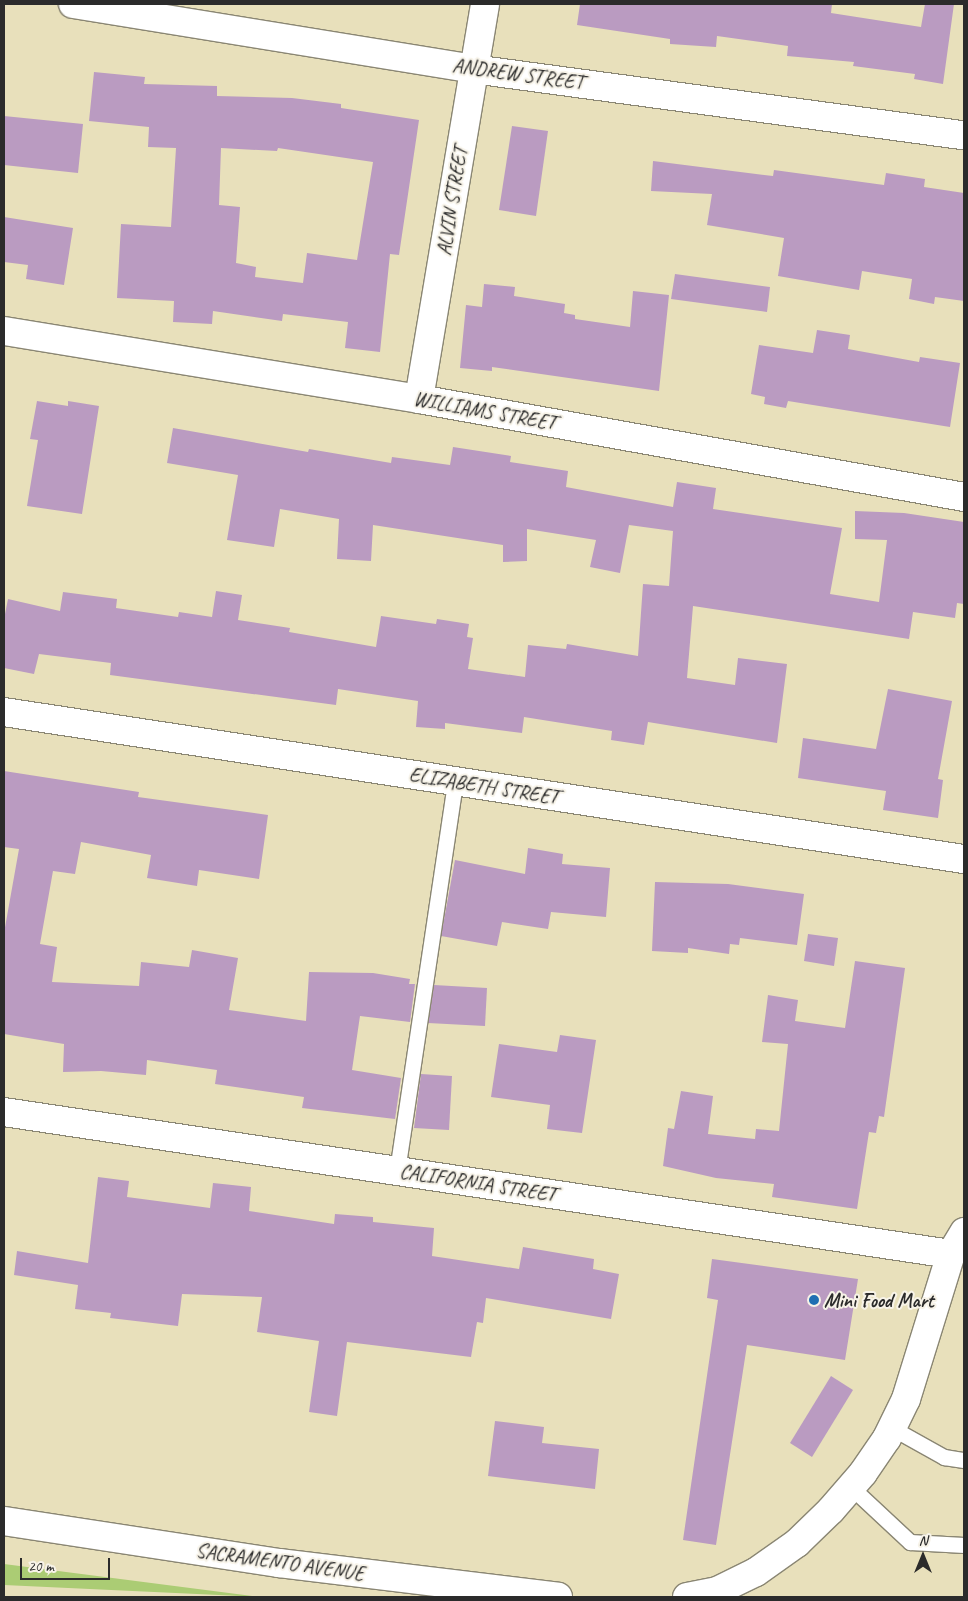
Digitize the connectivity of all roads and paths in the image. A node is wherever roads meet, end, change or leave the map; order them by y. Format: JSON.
{"nodes":[{"id":1,"x":73,"y":4,"type":"edge"},
{"id":2,"x":486,"y":4,"type":"edge"},
{"id":3,"x":473,"y":69,"type":"junction"},
{"id":4,"x":964,"y":135,"type":"edge"},
{"id":5,"x":4,"y":331,"type":"edge"},
{"id":6,"x":419,"y":399,"type":"junction"},
{"id":7,"x":964,"y":497,"type":"edge"},
{"id":8,"x":4,"y":712,"type":"edge"},
{"id":9,"x":455,"y":781,"type":"junction"},
{"id":10,"x":964,"y":859,"type":"edge"},
{"id":11,"x":4,"y":1112,"type":"edge"},
{"id":12,"x":397,"y":1170,"type":"junction"},
{"id":13,"x":958,"y":1243,"type":"edge"},
{"id":14,"x":892,"y":1428,"type":"junction"},
{"id":15,"x":964,"y":1460,"type":"edge"},
{"id":16,"x":851,"y":1487,"type":"junction"},
{"id":17,"x":4,"y":1521,"type":"edge"},
{"id":18,"x":964,"y":1545,"type":"edge"},
{"id":19,"x":558,"y":1597,"type":"edge"},
{"id":20,"x":687,"y":1597,"type":"edge"}],
"edges":[{"from":1,"to":3,"type":"street","name":"ANDREW STREET"},
{"from":2,"to":3,"type":"street","name":"ALVIN STREET"},
{"from":3,"to":4,"type":"street","name":"ANDREW STREET"},
{"from":3,"to":6,"type":"street","name":"ALVIN STREET"},
{"from":5,"to":6,"type":"street","name":"WILLIAMS STREET"},
{"from":6,"to":7,"type":"street","name":"WILLIAMS STREET"},
{"from":8,"to":9,"type":"street","name":"ELIZABETH STREET"},
{"from":9,"to":10,"type":"street","name":"ELIZABETH STREET"},
{"from":9,"to":12,"type":"lane"},
{"from":11,"to":12,"type":"street","name":"CALIFORNIA STREET"},
{"from":12,"to":13,"type":"street","name":"CALIFORNIA STREET"},
{"from":13,"to":14,"type":"street"},
{"from":14,"to":15,"type":"lane"},
{"from":14,"to":16,"type":"street"},
{"from":16,"to":18,"type":"lane"},
{"from":16,"to":20,"type":"street"},
{"from":17,"to":19,"type":"street","name":"SACRAMENTO AVENUE"}]}
